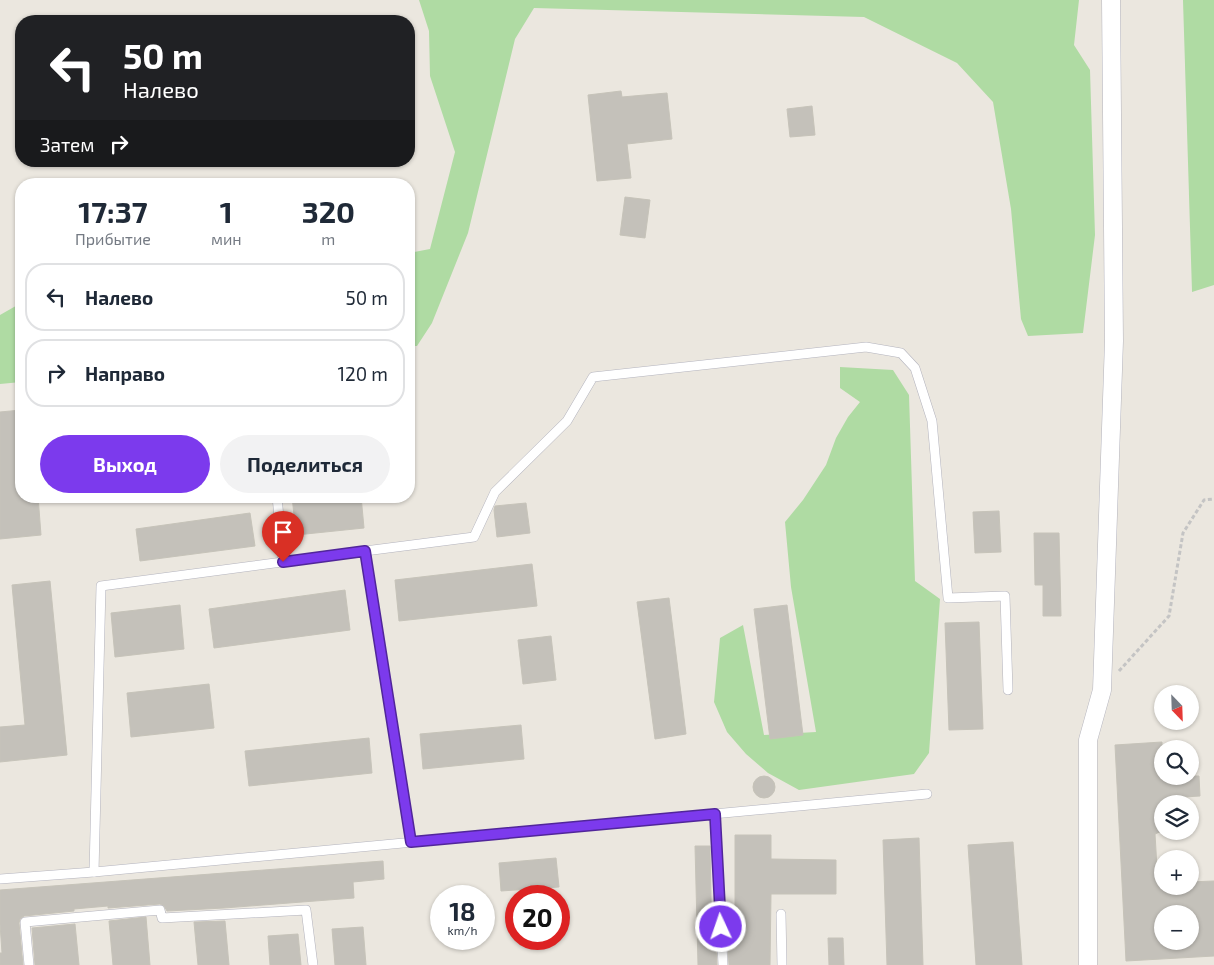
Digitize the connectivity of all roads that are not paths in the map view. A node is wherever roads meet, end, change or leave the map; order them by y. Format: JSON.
{"nodes":[{"id":1,"x":1111,"y":0,"type":"edge"},
{"id":2,"x":278,"y":503,"type":"edge"},
{"id":3,"x":365,"y":551,"type":"junction"},
{"id":4,"x":283,"y":562,"type":"junction"},
{"id":5,"x":1008,"y":690,"type":"dead end"},
{"id":6,"x":927,"y":794,"type":"dead end"},
{"id":7,"x":715,"y":814,"type":"junction"},
{"id":8,"x":411,"y":842,"type":"junction"},
{"id":9,"x":94,"y":872,"type":"junction"},
{"id":10,"x":0,"y":879,"type":"edge"},
{"id":11,"x":781,"y":914,"type":"dead end"},
{"id":12,"x":29,"y":965,"type":"edge"},
{"id":13,"x":313,"y":965,"type":"edge"},
{"id":14,"x":723,"y":965,"type":"edge"},
{"id":15,"x":782,"y":965,"type":"edge"},
{"id":16,"x":1088,"y":965,"type":"edge"}],
"edges":[{"from":1,"to":16,"type":"street"},
{"from":2,"to":4,"type":"lane"},
{"from":3,"to":4,"type":"lane"},
{"from":3,"to":5,"type":"lane"},
{"from":3,"to":8,"type":"lane"},
{"from":4,"to":9,"type":"lane"},
{"from":6,"to":7,"type":"lane"},
{"from":7,"to":8,"type":"lane"},
{"from":7,"to":14,"type":"lane"},
{"from":8,"to":9,"type":"lane"},
{"from":9,"to":10,"type":"lane"},
{"from":11,"to":15,"type":"lane"},
{"from":12,"to":13,"type":"lane"}]}
